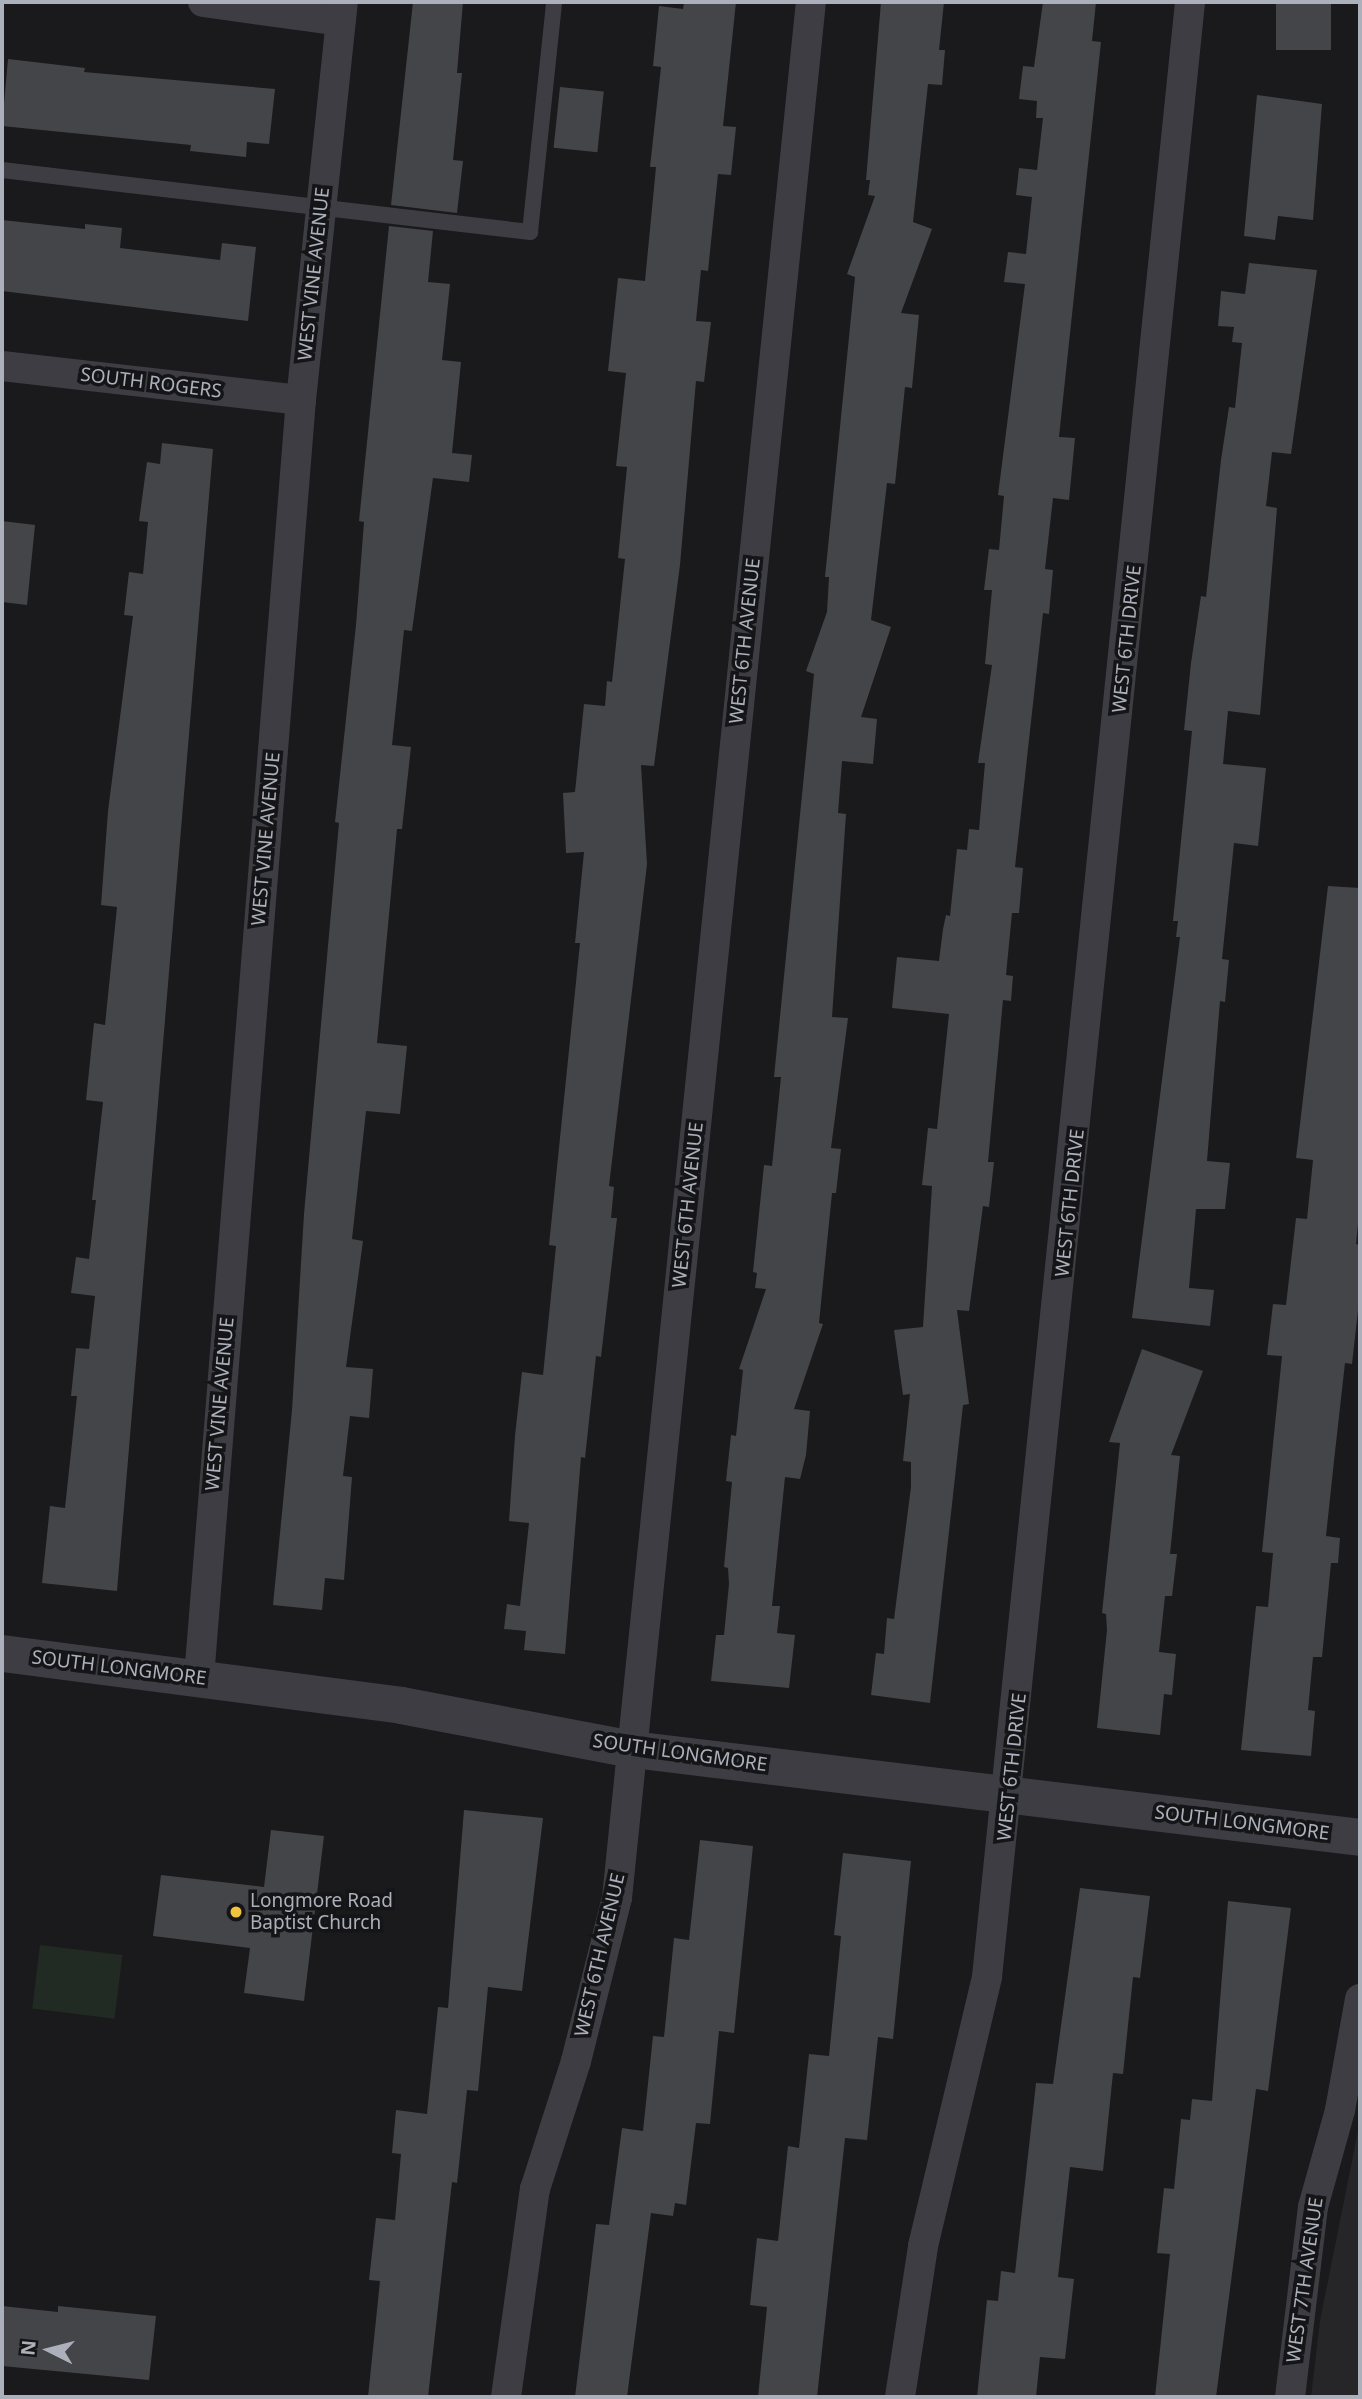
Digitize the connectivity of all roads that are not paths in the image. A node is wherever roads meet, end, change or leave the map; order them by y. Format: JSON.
{"nodes":[{"id":1,"x":203,"y":2,"type":"edge"},
{"id":2,"x":554,"y":2,"type":"edge"},
{"id":3,"x":811,"y":2,"type":"edge"},
{"id":4,"x":1191,"y":2,"type":"edge"},
{"id":5,"x":342,"y":11,"type":"edge"},
{"id":6,"x":2,"y":170,"type":"edge"},
{"id":7,"x":321,"y":210,"type":"junction"},
{"id":8,"x":2,"y":366,"type":"edge"},
{"id":9,"x":301,"y":400,"type":"junction"},
{"id":10,"x":2,"y":1653,"type":"edge"},
{"id":11,"x":199,"y":1678,"type":"junction"},
{"id":12,"x":632,"y":1749,"type":"junction"},
{"id":13,"x":1010,"y":1792,"type":"junction"},
{"id":14,"x":1360,"y":1837,"type":"edge"},
{"id":15,"x":1360,"y":1999,"type":"edge"},
{"id":16,"x":506,"y":2397,"type":"edge"},
{"id":17,"x":900,"y":2397,"type":"edge"},
{"id":18,"x":1290,"y":2397,"type":"edge"}],
"edges":[{"from":1,"to":5,"type":"street"},
{"from":2,"to":7,"type":"lane"},
{"from":3,"to":12,"type":"street","name":"WEST 6TH AVENUE"},
{"from":4,"to":13,"type":"street","name":"WEST 6TH DRIVE"},
{"from":5,"to":7,"type":"street","name":"WEST VINE AVENUE"},
{"from":6,"to":7,"type":"lane"},
{"from":7,"to":9,"type":"street","name":"WEST VINE AVENUE"},
{"from":8,"to":9,"type":"street","name":"SOUTH ROGERS"},
{"from":9,"to":11,"type":"street","name":"WEST VINE AVENUE"},
{"from":10,"to":11,"type":"street","name":"SOUTH LONGMORE"},
{"from":11,"to":12,"type":"street","name":"SOUTH LONGMORE"},
{"from":12,"to":13,"type":"street","name":"SOUTH LONGMORE"},
{"from":12,"to":16,"type":"street","name":"WEST 6TH AVENUE"},
{"from":13,"to":14,"type":"street","name":"SOUTH LONGMORE"},
{"from":13,"to":17,"type":"street","name":"WEST 6TH DRIVE"},
{"from":15,"to":18,"type":"street","name":"WEST 7TH AVENUE"}]}
